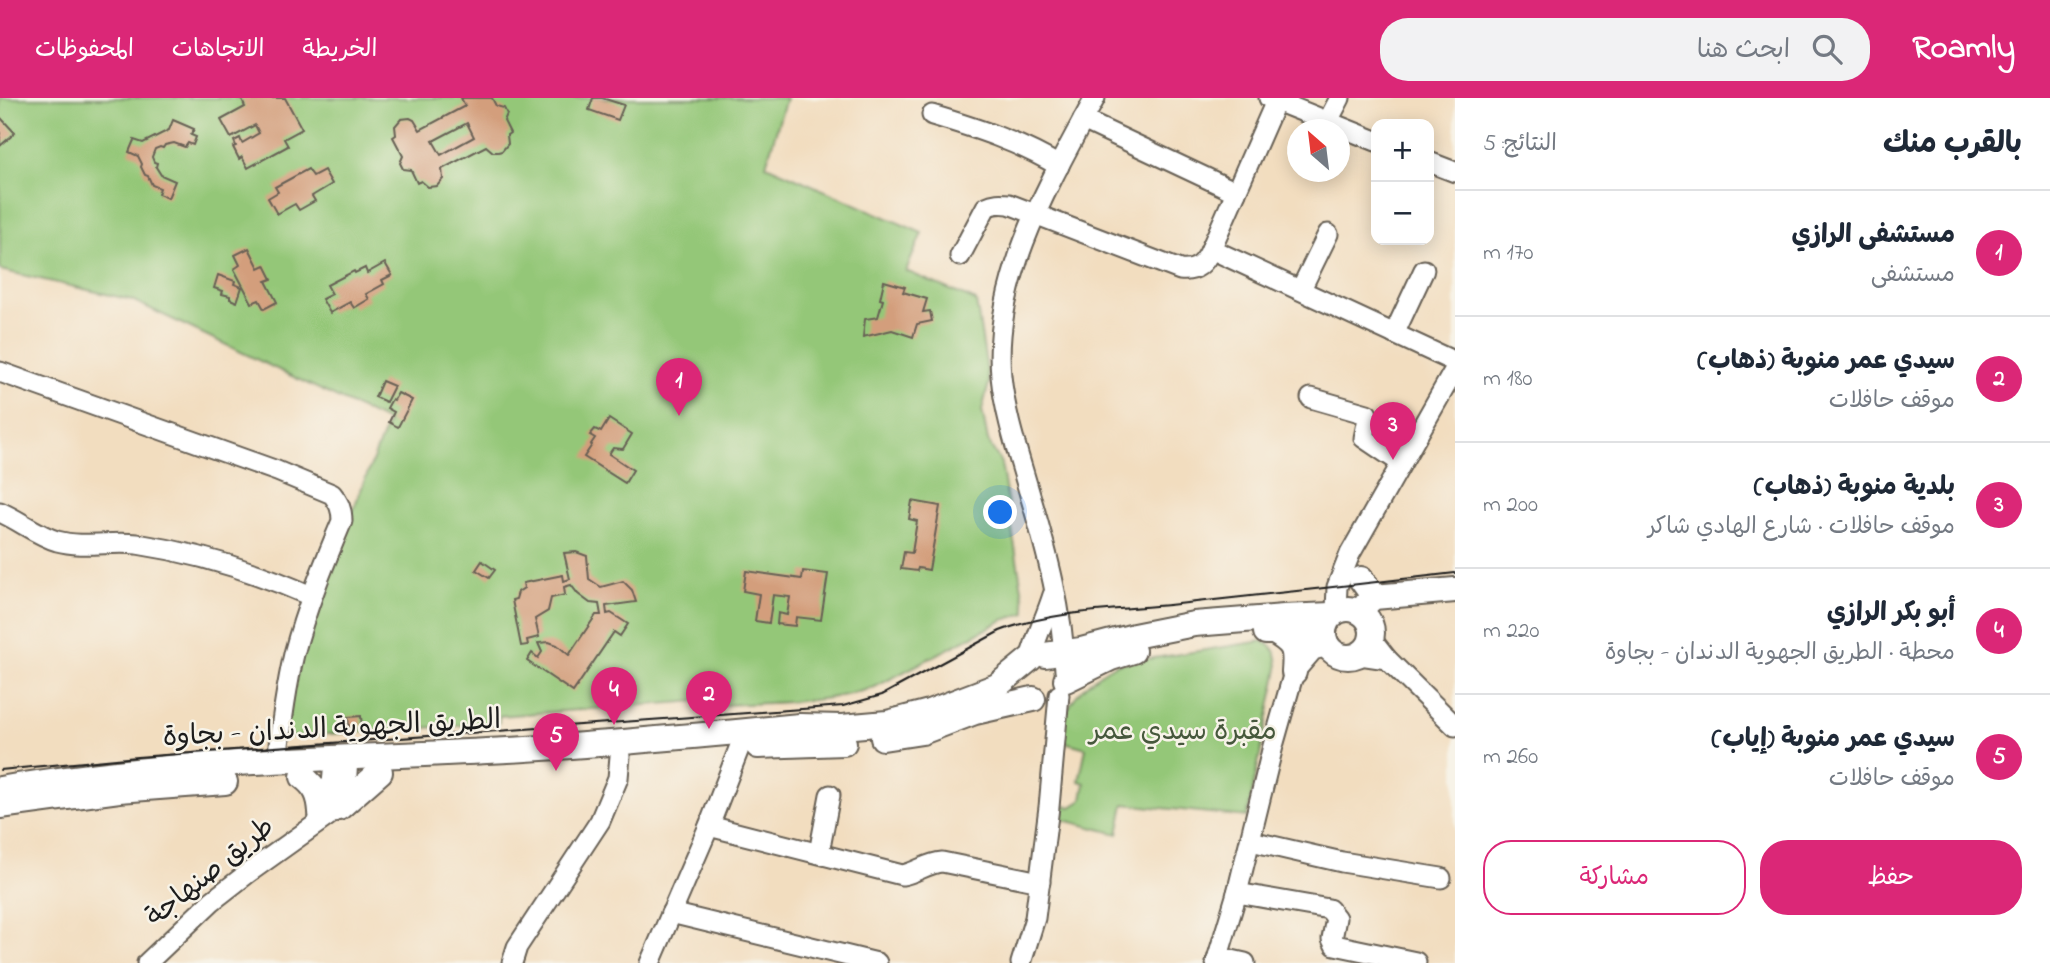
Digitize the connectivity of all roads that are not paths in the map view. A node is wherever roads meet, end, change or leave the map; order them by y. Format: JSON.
{"nodes":[{"id":1,"x":1096,"y":98,"type":"edge"},
{"id":2,"x":1340,"y":98,"type":"edge"},
{"id":3,"x":1273,"y":99,"type":"edge"},
{"id":4,"x":932,"y":115,"type":"dead end"},
{"id":5,"x":1323,"y":119,"type":"edge"},
{"id":6,"x":1329,"y":119,"type":"edge"},
{"id":7,"x":1083,"y":120,"type":"junction"},
{"id":8,"x":1350,"y":130,"type":"edge"},
{"id":9,"x":1371,"y":139,"type":"edge"},
{"id":10,"x":1434,"y":164,"type":"edge"},
{"id":11,"x":1059,"y":166,"type":"junction"},
{"id":12,"x":1455,"y":172,"type":"edge"},
{"id":13,"x":1236,"y":192,"type":"junction"},
{"id":14,"x":1035,"y":215,"type":"junction"},
{"id":15,"x":1328,"y":234,"type":"dead end"},
{"id":16,"x":1212,"y":249,"type":"junction"},
{"id":17,"x":960,"y":256,"type":"dead end"},
{"id":18,"x":1423,"y":270,"type":"dead end"},
{"id":19,"x":1301,"y":289,"type":"junction"},
{"id":20,"x":1394,"y":334,"type":"junction"},
{"id":21,"x":1455,"y":362,"type":"edge"},
{"id":22,"x":1455,"y":369,"type":"edge"},
{"id":23,"x":0,"y":372,"type":"edge"},
{"id":24,"x":1311,"y":398,"type":"dead end"},
{"id":25,"x":1401,"y":463,"type":"junction"},
{"id":26,"x":0,"y":512,"type":"edge"},
{"id":27,"x":1366,"y":523,"type":"junction"},
{"id":28,"x":1054,"y":590,"type":"junction"},
{"id":29,"x":1455,"y":590,"type":"edge"},
{"id":30,"x":1407,"y":593,"type":"junction"},
{"id":31,"x":311,"y":596,"type":"junction"},
{"id":32,"x":1361,"y":621,"type":"junction"},
{"id":33,"x":1274,"y":632,"type":"junction"},
{"id":34,"x":1327,"y":645,"type":"junction"},
{"id":35,"x":1294,"y":672,"type":"junction"},
{"id":36,"x":1051,"y":681,"type":"junction"},
{"id":37,"x":1451,"y":718,"type":"edge"},
{"id":38,"x":740,"y":739,"type":"junction"},
{"id":39,"x":620,"y":756,"type":"junction"},
{"id":40,"x":277,"y":762,"type":"junction"},
{"id":41,"x":341,"y":766,"type":"junction"},
{"id":42,"x":380,"y":772,"type":"junction"},
{"id":43,"x":303,"y":777,"type":"junction"},
{"id":44,"x":0,"y":789,"type":"edge"},
{"id":45,"x":830,"y":794,"type":"dead end"},
{"id":46,"x":0,"y":806,"type":"edge"},
{"id":47,"x":324,"y":816,"type":"junction"},
{"id":48,"x":709,"y":826,"type":"junction"},
{"id":49,"x":1251,"y":841,"type":"junction"},
{"id":50,"x":818,"y":853,"type":"junction"},
{"id":51,"x":1441,"y":878,"type":"dead end"},
{"id":52,"x":1040,"y":882,"type":"junction"},
{"id":53,"x":1237,"y":893,"type":"junction"},
{"id":54,"x":671,"y":913,"type":"junction"},
{"id":55,"x":1217,"y":960,"type":"edge"},
{"id":56,"x":1393,"y":960,"type":"edge"},
{"id":57,"x":1416,"y":962,"type":"edge"},
{"id":58,"x":147,"y":963,"type":"edge"},
{"id":59,"x":512,"y":963,"type":"edge"},
{"id":60,"x":650,"y":963,"type":"edge"},
{"id":61,"x":877,"y":963,"type":"edge"},
{"id":62,"x":1021,"y":963,"type":"edge"},
{"id":63,"x":1245,"y":963,"type":"edge"}],
"edges":[{"from":1,"to":7,"type":"street"},
{"from":2,"to":6,"type":"street"},
{"from":3,"to":5,"type":"street"},
{"from":3,"to":13,"type":"street"},
{"from":4,"to":11,"type":"street"},
{"from":7,"to":11,"type":"street"},
{"from":7,"to":13,"type":"street"},
{"from":8,"to":9,"type":"street"},
{"from":10,"to":12,"type":"street"},
{"from":11,"to":14,"type":"street"},
{"from":13,"to":16,"type":"street"},
{"from":14,"to":16,"type":"street"},
{"from":14,"to":17,"type":"street"},
{"from":14,"to":28,"type":"street"},
{"from":15,"to":19,"type":"street"},
{"from":16,"to":19,"type":"street"},
{"from":18,"to":20,"type":"street"},
{"from":19,"to":20,"type":"street"},
{"from":20,"to":21,"type":"street"},
{"from":22,"to":25,"type":"street"},
{"from":23,"to":31,"type":"street"},
{"from":24,"to":25,"type":"street"},
{"from":25,"to":27,"type":"street"},
{"from":26,"to":31,"type":"street"},
{"from":27,"to":32,"type":"street"},
{"from":27,"to":32,"type":"street"},
{"from":28,"to":36,"type":"street"},
{"from":28,"to":36,"type":"street"},
{"from":29,"to":30,"type":"main road","name":"الطريق الجهوية الدندان - بجاوة"},
{"from":30,"to":32,"type":"main road","name":"الطريق الجهوية الدندان - بجاوة"},
{"from":30,"to":32,"type":"main road"},
{"from":31,"to":40,"type":"street"},
{"from":32,"to":34,"type":"main road"},
{"from":32,"to":34,"type":"main road","name":"الطريق الجهوية الدندان - بجاوة"},
{"from":32,"to":36,"type":"main road","name":"الطريق الجهوية الدندان - بجاوة"},
{"from":32,"to":37,"type":"street"},
{"from":33,"to":34,"type":"main road","name":"الطريق الجهوية الدندان - بجاوة"},
{"from":33,"to":35,"type":"main road"},
{"from":33,"to":36,"type":"main road","name":"الطريق الجهوية الدندان - بجاوة"},
{"from":34,"to":35,"type":"street"},
{"from":35,"to":49,"type":"street"},
{"from":36,"to":38,"type":"main road","name":"الطريق الجهوية الدندان - بجاوة"},
{"from":36,"to":38,"type":"main road","name":"الطريق الجهوية الدندان - بجاوة"},
{"from":36,"to":52,"type":"street"},
{"from":38,"to":39,"type":"main road","name":"الطريق الجهوية الدندان - بجاوة"},
{"from":38,"to":41,"type":"main road","name":"الطريق الجهوية الدندان - بجاوة"},
{"from":38,"to":48,"type":"street"},
{"from":39,"to":42,"type":"main road","name":"الطريق الجهوية الدندان - بجاوة"},
{"from":39,"to":59,"type":"street"},
{"from":40,"to":41,"type":"main road","name":"الطريق الجهوية الدندان - بجاوة"},
{"from":40,"to":44,"type":"main road","name":"الطريق الجهوية الدندان - بجاوة"},
{"from":41,"to":42,"type":"main road","name":"الطريق الجهوية الدندان - بجاوة"},
{"from":41,"to":43,"type":"main road","name":"الطريق الجهوية الدندان - بجاوة"},
{"from":41,"to":47,"type":"street"},
{"from":42,"to":47,"type":"main road"},
{"from":43,"to":46,"type":"main road","name":"الطريق الجهوية الدندان - بجاوة"},
{"from":43,"to":47,"type":"main road"},
{"from":45,"to":50,"type":"street"},
{"from":47,"to":58,"type":"street","name":"طريق صنهاجة"},
{"from":48,"to":50,"type":"street"},
{"from":48,"to":54,"type":"street"},
{"from":49,"to":51,"type":"street"},
{"from":49,"to":53,"type":"street"},
{"from":50,"to":52,"type":"street"},
{"from":52,"to":62,"type":"street"},
{"from":53,"to":55,"type":"street"},
{"from":53,"to":56,"type":"street"},
{"from":54,"to":60,"type":"street"},
{"from":54,"to":61,"type":"street"},
{"from":55,"to":63,"type":"street"},
{"from":56,"to":57,"type":"street"}]}
